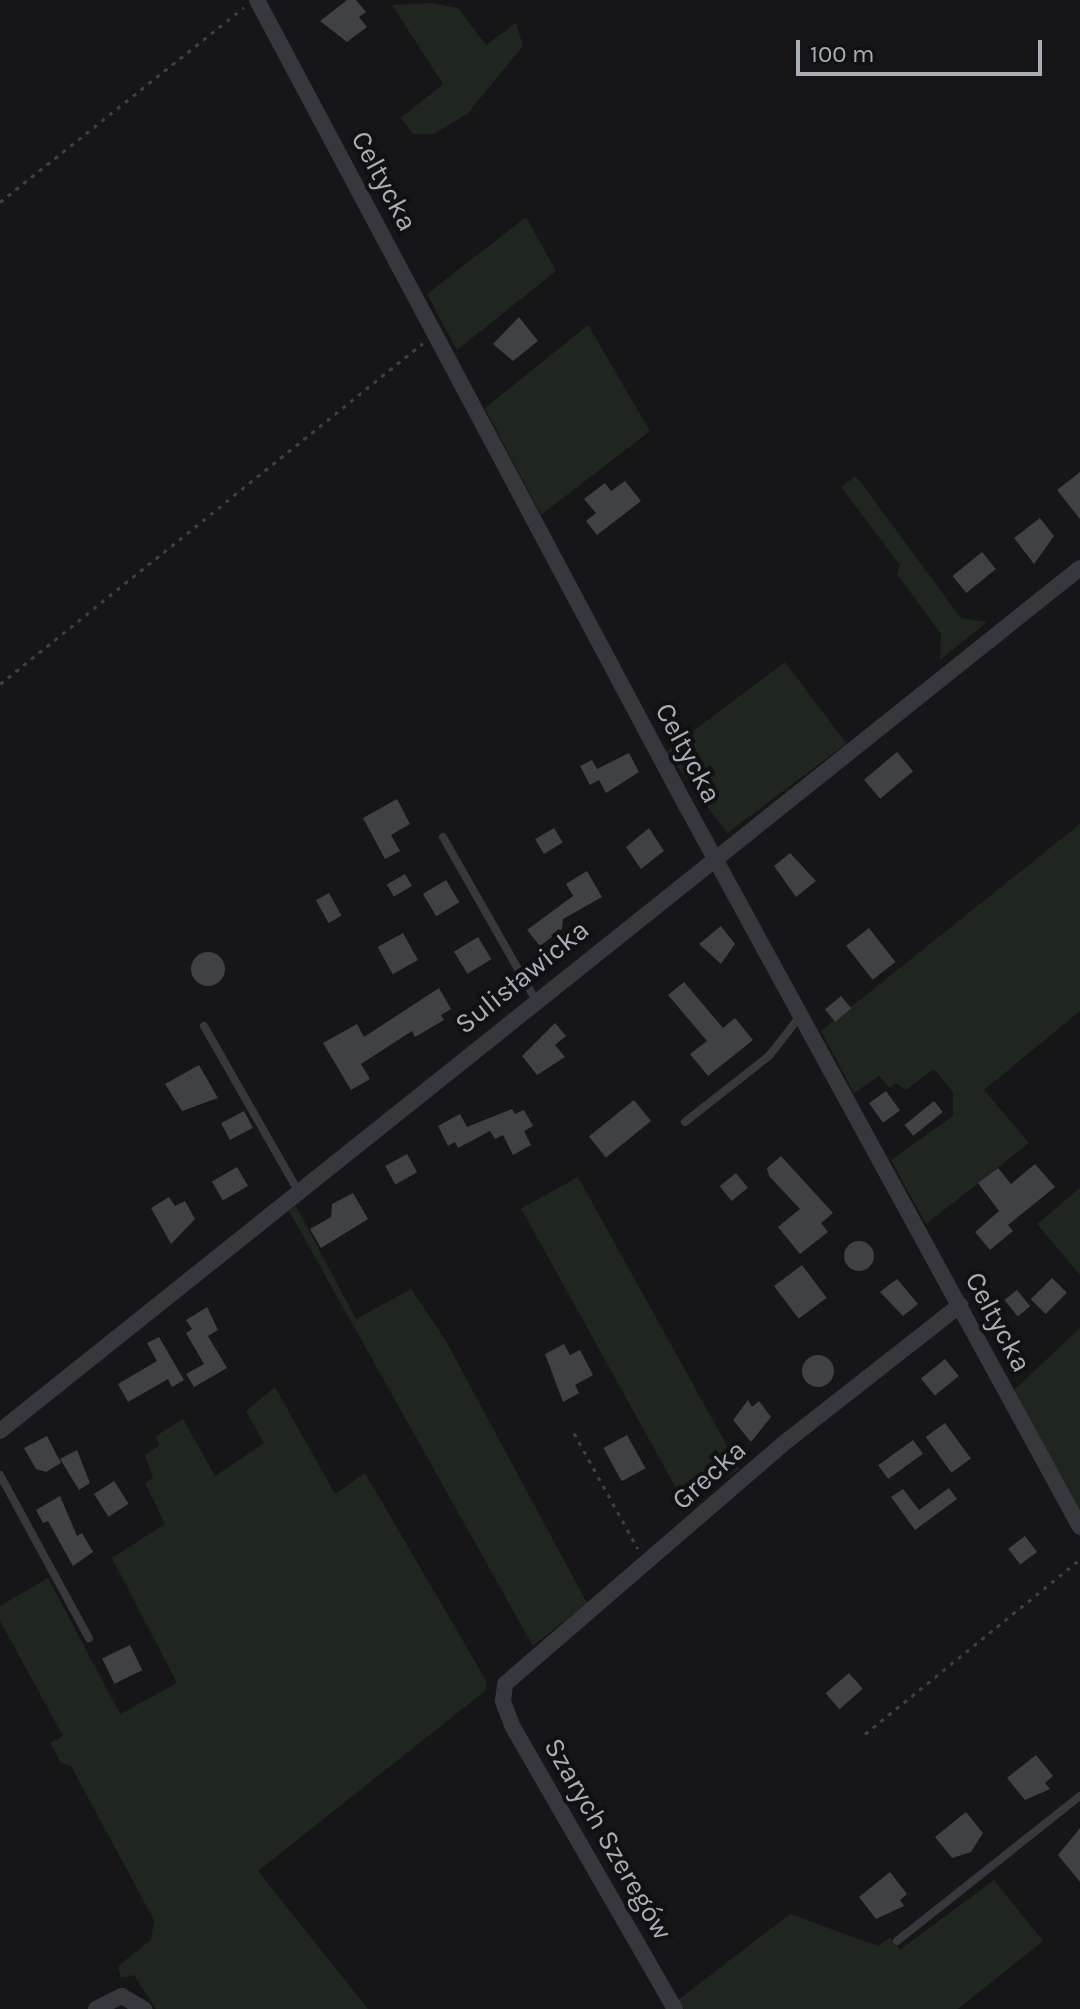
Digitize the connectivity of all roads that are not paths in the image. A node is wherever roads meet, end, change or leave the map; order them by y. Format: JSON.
{"nodes":[{"id":1,"x":256,"y":0,"type":"edge"},
{"id":2,"x":1080,"y":568,"type":"edge"},
{"id":3,"x":443,"y":837,"type":"dead end"},
{"id":4,"x":715,"y":855,"type":"junction"},
{"id":5,"x":535,"y":999,"type":"junction"},
{"id":6,"x":801,"y":1014,"type":"junction"},
{"id":7,"x":204,"y":1026,"type":"dead end"},
{"id":8,"x":685,"y":1122,"type":"dead end"},
{"id":9,"x":298,"y":1191,"type":"junction"},
{"id":10,"x":960,"y":1305,"type":"junction"},
{"id":11,"x":0,"y":1431,"type":"edge"},
{"id":12,"x":0,"y":1475,"type":"edge"},
{"id":13,"x":1080,"y":1527,"type":"edge"},
{"id":14,"x":89,"y":1638,"type":"dead end"},
{"id":15,"x":503,"y":1693,"type":"joint"},
{"id":16,"x":1080,"y":1796,"type":"edge"},
{"id":17,"x":897,"y":1941,"type":"dead end"},
{"id":18,"x":96,"y":2009,"type":"edge"},
{"id":19,"x":144,"y":2009,"type":"edge"},
{"id":20,"x":675,"y":2009,"type":"edge"}],
"edges":[{"from":1,"to":4,"type":"street","name":"Celtycka"},
{"from":2,"to":4,"type":"street","name":"Sulisławicka"},
{"from":3,"to":5,"type":"lane"},
{"from":4,"to":5,"type":"street","name":"Sulisławicka"},
{"from":4,"to":6,"type":"street","name":"Celtycka"},
{"from":5,"to":9,"type":"street","name":"Sulisławicka"},
{"from":6,"to":8,"type":"lane"},
{"from":6,"to":10,"type":"street","name":"Celtycka"},
{"from":7,"to":9,"type":"lane"},
{"from":9,"to":11,"type":"street","name":"Sulisławicka"},
{"from":10,"to":13,"type":"street","name":"Celtycka"},
{"from":10,"to":15,"type":"street","name":"Grecka"},
{"from":12,"to":14,"type":"lane"},
{"from":15,"to":20,"type":"street","name":"Szarych Szeregów"},
{"from":16,"to":17,"type":"lane"},
{"from":18,"to":19,"type":"street"}]}
